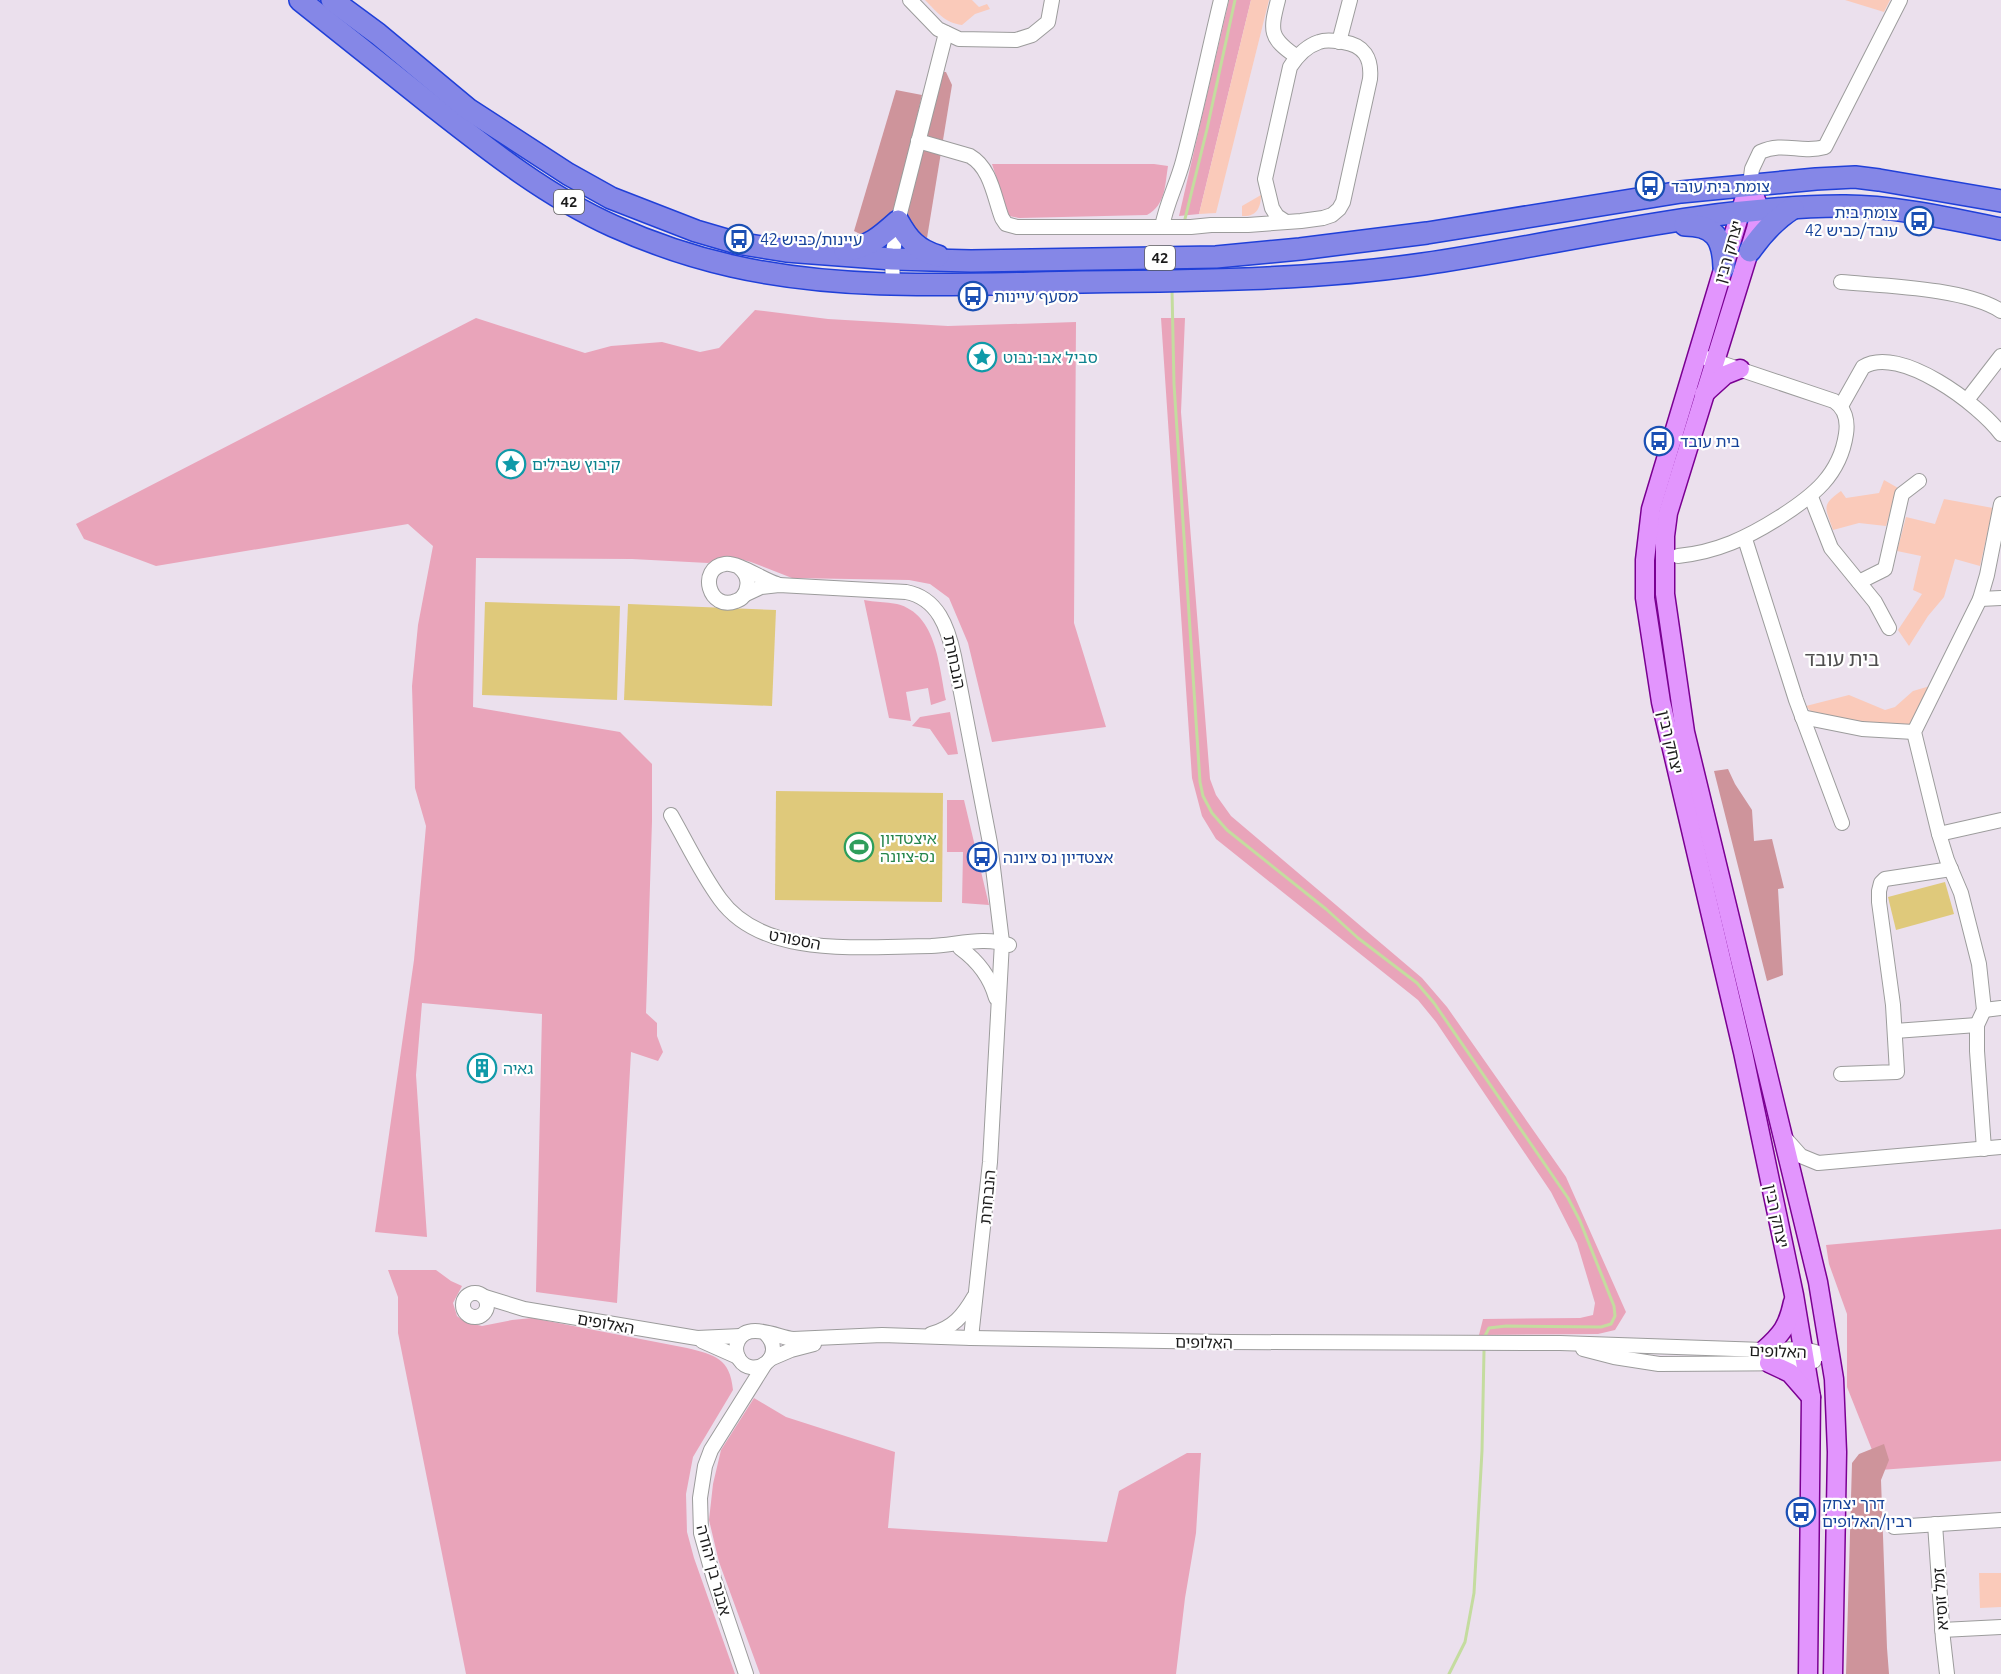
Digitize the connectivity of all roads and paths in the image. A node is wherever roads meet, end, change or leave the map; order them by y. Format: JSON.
{"nodes":[{"id":1,"x":300,"y":0,"type":"edge"},
{"id":2,"x":332,"y":0,"type":"edge"},
{"id":3,"x":910,"y":0,"type":"edge"},
{"id":4,"x":1052,"y":0,"type":"edge"},
{"id":5,"x":1221,"y":0,"type":"edge"},
{"id":6,"x":1278,"y":0,"type":"edge"},
{"id":7,"x":1350,"y":0,"type":"edge"},
{"id":8,"x":1900,"y":0,"type":"edge"},
{"id":9,"x":946,"y":33,"type":"junction"},
{"id":10,"x":1339,"y":42,"type":"junction"},
{"id":11,"x":1298,"y":57,"type":"junction"},
{"id":12,"x":918,"y":141,"type":"junction"},
{"id":13,"x":1750,"y":184,"type":"junction"},
{"id":14,"x":2001,"y":201,"type":"edge"},
{"id":15,"x":1271,"y":202,"type":"junction"},
{"id":16,"x":1793,"y":208,"type":"junction"},
{"id":17,"x":1750,"y":212,"type":"junction"},
{"id":18,"x":898,"y":221,"type":"junction"},
{"id":19,"x":1286,"y":222,"type":"junction"},
{"id":20,"x":1255,"y":224,"type":"junction"},
{"id":21,"x":1651,"y":225,"type":"junction"},
{"id":22,"x":1175,"y":227,"type":"junction"},
{"id":23,"x":2001,"y":229,"type":"edge"},
{"id":24,"x":1750,"y":252,"type":"junction"},
{"id":25,"x":828,"y":255,"type":"junction"},
{"id":26,"x":892,"y":260,"type":"junction"},
{"id":27,"x":971,"y":261,"type":"junction"},
{"id":28,"x":1724,"y":267,"type":"junction"},
{"id":29,"x":1840,"y":282,"type":"dead end"},
{"id":30,"x":893,"y":284,"type":"junction"},
{"id":31,"x":2001,"y":311,"type":"edge"},
{"id":32,"x":2001,"y":356,"type":"edge"},
{"id":33,"x":1705,"y":357,"type":"junction"},
{"id":34,"x":1740,"y":369,"type":"junction"},
{"id":35,"x":1703,"y":395,"type":"junction"},
{"id":36,"x":1967,"y":400,"type":"junction"},
{"id":37,"x":1840,"y":406,"type":"junction"},
{"id":38,"x":2001,"y":434,"type":"edge"},
{"id":39,"x":1919,"y":481,"type":"dead end"},
{"id":40,"x":1811,"y":497,"type":"junction"},
{"id":41,"x":2001,"y":504,"type":"edge"},
{"id":42,"x":1744,"y":539,"type":"junction"},
{"id":43,"x":1678,"y":556,"type":"dead end"},
{"id":44,"x":739,"y":567,"type":"junction"},
{"id":45,"x":1859,"y":582,"type":"junction"},
{"id":46,"x":779,"y":585,"type":"junction"},
{"id":47,"x":744,"y":595,"type":"junction"},
{"id":48,"x":2001,"y":598,"type":"edge"},
{"id":49,"x":1980,"y":599,"type":"junction"},
{"id":50,"x":1889,"y":628,"type":"dead end"},
{"id":51,"x":1802,"y":717,"type":"junction"},
{"id":52,"x":1914,"y":732,"type":"junction"},
{"id":53,"x":671,"y":815,"type":"dead end"},
{"id":54,"x":2001,"y":820,"type":"edge"},
{"id":55,"x":1842,"y":823,"type":"dead end"},
{"id":56,"x":1939,"y":834,"type":"junction"},
{"id":57,"x":990,"y":843,"type":"junction"},
{"id":58,"x":1951,"y":869,"type":"junction"},
{"id":59,"x":1000,"y":916,"type":"junction"},
{"id":60,"x":979,"y":942,"type":"junction"},
{"id":61,"x":943,"y":945,"type":"junction"},
{"id":62,"x":1005,"y":946,"type":"junction"},
{"id":63,"x":960,"y":948,"type":"junction"},
{"id":64,"x":998,"y":1007,"type":"junction"},
{"id":65,"x":2001,"y":1008,"type":"edge"},
{"id":66,"x":1984,"y":1010,"type":"junction"},
{"id":67,"x":1977,"y":1025,"type":"junction"},
{"id":68,"x":1895,"y":1030,"type":"junction"},
{"id":69,"x":996,"y":1056,"type":"junction"},
{"id":70,"x":1841,"y":1074,"type":"dead end"},
{"id":71,"x":1781,"y":1131,"type":"junction"},
{"id":72,"x":2001,"y":1147,"type":"edge"},
{"id":73,"x":1984,"y":1149,"type":"junction"},
{"id":74,"x":976,"y":1293,"type":"junction"},
{"id":75,"x":1794,"y":1294,"type":"junction"},
{"id":76,"x":485,"y":1297,"type":"junction"},
{"id":77,"x":524,"y":1309,"type":"junction"},
{"id":78,"x":483,"y":1314,"type":"junction"},
{"id":79,"x":765,"y":1333,"type":"junction"},
{"id":80,"x":926,"y":1335,"type":"junction"},
{"id":81,"x":741,"y":1336,"type":"junction"},
{"id":82,"x":688,"y":1337,"type":"junction"},
{"id":83,"x":849,"y":1337,"type":"junction"},
{"id":84,"x":971,"y":1338,"type":"junction"},
{"id":85,"x":1805,"y":1356,"type":"junction"},
{"id":86,"x":1830,"y":1356,"type":"junction"},
{"id":87,"x":1766,"y":1357,"type":"junction"},
{"id":88,"x":740,"y":1360,"type":"junction"},
{"id":89,"x":768,"y":1362,"type":"junction"},
{"id":90,"x":1811,"y":1398,"type":"junction"},
{"id":91,"x":741,"y":1401,"type":"junction"},
{"id":92,"x":2001,"y":1520,"type":"edge"},
{"id":93,"x":1935,"y":1524,"type":"junction"},
{"id":94,"x":1894,"y":1527,"type":"dead end"},
{"id":95,"x":2001,"y":1627,"type":"edge"},
{"id":96,"x":1942,"y":1630,"type":"junction"},
{"id":97,"x":746,"y":1674,"type":"edge"},
{"id":98,"x":1808,"y":1674,"type":"edge"},
{"id":99,"x":1833,"y":1674,"type":"edge"},
{"id":100,"x":1947,"y":1674,"type":"edge"}],
"edges":[{"from":1,"to":30,"type":"highway","number":"42"},
{"from":2,"to":25,"type":"highway","number":"42"},
{"from":3,"to":9,"type":"street"},
{"from":4,"to":9,"type":"street"},
{"from":5,"to":22,"type":"street"},
{"from":6,"to":11,"type":"street"},
{"from":7,"to":10,"type":"street"},
{"from":8,"to":13,"type":"street"},
{"from":9,"to":12,"type":"street"},
{"from":10,"to":11,"type":"street"},
{"from":10,"to":19,"type":"street"},
{"from":11,"to":15,"type":"street"},
{"from":12,"to":18,"type":"street"},
{"from":12,"to":22,"type":"street"},
{"from":13,"to":14,"type":"highway","number":"42"},
{"from":13,"to":17,"type":"main road","name":"יצחק רבין"},
{"from":13,"to":27,"type":"highway","number":"42"},
{"from":15,"to":19,"type":"street"},
{"from":15,"to":20,"type":"street"},
{"from":16,"to":17,"type":"highway","number":"42"},
{"from":16,"to":23,"type":"highway","number":"42"},
{"from":16,"to":24,"type":"highway"},
{"from":17,"to":21,"type":"highway","number":"42"},
{"from":17,"to":24,"type":"main road","name":"יצחק רבין"},
{"from":17,"to":28,"type":"main road","name":"יצחק רבין"},
{"from":18,"to":25,"type":"highway"},
{"from":18,"to":26,"type":"street"},
{"from":18,"to":27,"type":"highway"},
{"from":19,"to":20,"type":"street"},
{"from":20,"to":22,"type":"street"},
{"from":21,"to":28,"type":"highway"},
{"from":21,"to":30,"type":"highway","number":"42"},
{"from":24,"to":33,"type":"main road","name":"יצחק רבין"},
{"from":25,"to":26,"type":"highway","number":"42"},
{"from":26,"to":27,"type":"highway","number":"42"},
{"from":26,"to":30,"type":"street"},
{"from":28,"to":33,"type":"main road","name":"יצחק רבין"},
{"from":29,"to":31,"type":"street"},
{"from":32,"to":36,"type":"street"},
{"from":33,"to":34,"type":"street"},
{"from":33,"to":35,"type":"main road","name":"יצחק רבין"},
{"from":33,"to":75,"type":"main road","name":"יצחק רבין"},
{"from":34,"to":35,"type":"main road"},
{"from":34,"to":37,"type":"street"},
{"from":35,"to":71,"type":"main road","name":"יצחק רבין"},
{"from":36,"to":37,"type":"street"},
{"from":36,"to":38,"type":"street"},
{"from":37,"to":40,"type":"street"},
{"from":39,"to":45,"type":"street"},
{"from":40,"to":42,"type":"street"},
{"from":40,"to":45,"type":"street"},
{"from":41,"to":49,"type":"street"},
{"from":42,"to":43,"type":"street"},
{"from":42,"to":51,"type":"street"},
{"from":44,"to":46,"type":"street","name":"הנבחרת"},
{"from":44,"to":47,"type":"street"},
{"from":44,"to":47,"type":"street"},
{"from":45,"to":50,"type":"street"},
{"from":46,"to":47,"type":"street","name":"הנבחרת"},
{"from":46,"to":57,"type":"street","name":"הנבחרת"},
{"from":48,"to":49,"type":"street"},
{"from":49,"to":52,"type":"street"},
{"from":51,"to":52,"type":"street"},
{"from":51,"to":55,"type":"street"},
{"from":52,"to":56,"type":"street"},
{"from":53,"to":61,"type":"street","name":"הספורט"},
{"from":54,"to":56,"type":"street"},
{"from":56,"to":58,"type":"street"},
{"from":57,"to":59,"type":"street","name":"הנבחרת"},
{"from":57,"to":62,"type":"street","name":"הנבחרת"},
{"from":58,"to":66,"type":"street"},
{"from":58,"to":68,"type":"street"},
{"from":59,"to":60,"type":"street"},
{"from":59,"to":62,"type":"street","name":"הנבחרת"},
{"from":60,"to":61,"type":"street","name":"הספורט"},
{"from":60,"to":62,"type":"street","name":"הספורט"},
{"from":61,"to":63,"type":"street","name":"הספורט"},
{"from":62,"to":63,"type":"street","name":"הספורט"},
{"from":62,"to":64,"type":"street","name":"הנבחרת"},
{"from":62,"to":69,"type":"street","name":"הנבחרת"},
{"from":63,"to":64,"type":"street"},
{"from":64,"to":69,"type":"street","name":"הנבחרת"},
{"from":65,"to":66,"type":"street"},
{"from":66,"to":67,"type":"street"},
{"from":67,"to":68,"type":"street"},
{"from":67,"to":73,"type":"street"},
{"from":68,"to":70,"type":"street"},
{"from":69,"to":74,"type":"street","name":"הנבחרת"},
{"from":71,"to":73,"type":"street"},
{"from":71,"to":86,"type":"main road","name":"יצחק רבין"},
{"from":72,"to":73,"type":"street"},
{"from":74,"to":80,"type":"street"},
{"from":74,"to":84,"type":"street","name":"הנבחרת"},
{"from":75,"to":85,"type":"main road","name":"יצחק רבין"},
{"from":75,"to":87,"type":"main road"},
{"from":76,"to":77,"type":"street","name":"האלופים"},
{"from":76,"to":78,"type":"street"},
{"from":76,"to":78,"type":"street"},
{"from":77,"to":78,"type":"street","name":"האלופים"},
{"from":77,"to":82,"type":"street","name":"האלופים"},
{"from":79,"to":81,"type":"street"},
{"from":79,"to":83,"type":"street","name":"האלופים"},
{"from":79,"to":89,"type":"street"},
{"from":80,"to":83,"type":"street","name":"האלופים"},
{"from":80,"to":84,"type":"street","name":"האלופים"},
{"from":81,"to":82,"type":"street","name":"האלופים"},
{"from":81,"to":88,"type":"street"},
{"from":82,"to":88,"type":"street","name":"האלופים"},
{"from":83,"to":89,"type":"street","name":"האלופים"},
{"from":84,"to":87,"type":"street","name":"האלופים"},
{"from":85,"to":86,"type":"street","name":"האלופים"},
{"from":85,"to":87,"type":"street","name":"האלופים"},
{"from":85,"to":90,"type":"main road","name":"יצחק רבין"},
{"from":86,"to":99,"type":"main road","name":"יצחק רבין"},
{"from":87,"to":90,"type":"main road"},
{"from":88,"to":89,"type":"street"},
{"from":88,"to":91,"type":"street","name":"אבנר בן יהודה"},
{"from":89,"to":91,"type":"street","name":"אבנר בן יהודה"},
{"from":90,"to":98,"type":"main road","name":"יצחק רבין"},
{"from":91,"to":97,"type":"street","name":"אבנר בן יהודה"},
{"from":92,"to":93,"type":"street"},
{"from":93,"to":94,"type":"street"},
{"from":93,"to":96,"type":"street","name":"זמל זוסיא"},
{"from":95,"to":96,"type":"street"},
{"from":96,"to":100,"type":"street","name":"זמל זוסיא"}]}
